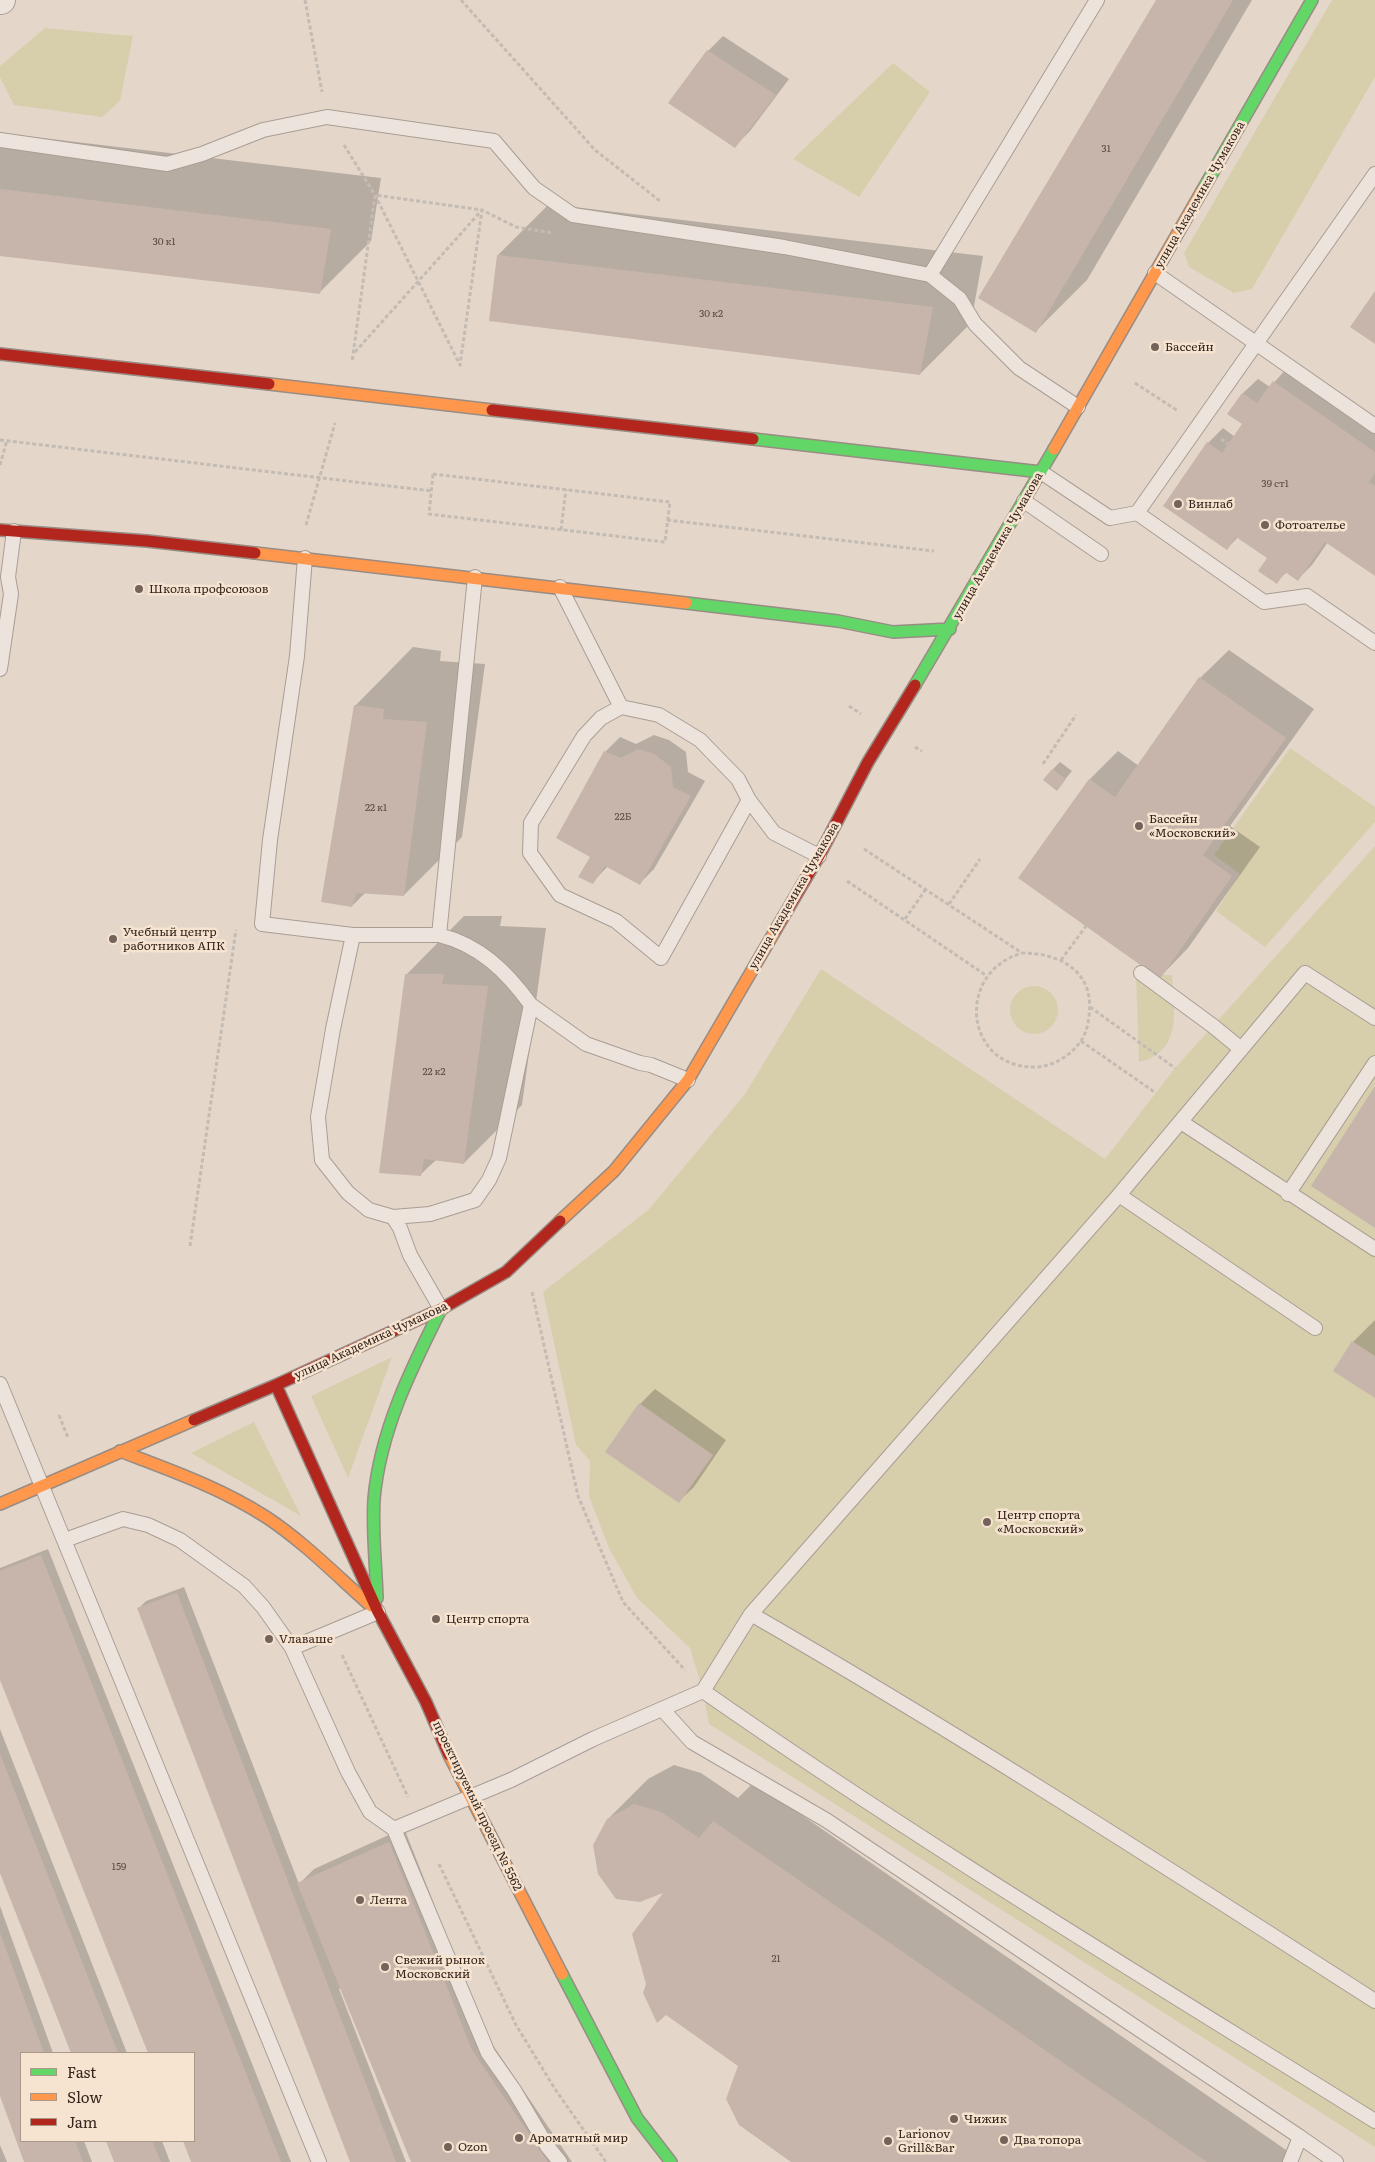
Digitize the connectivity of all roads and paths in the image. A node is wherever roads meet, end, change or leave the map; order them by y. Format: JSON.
{"nodes":[{"id":1,"x":461,"y":0,"type":"edge"},
{"id":2,"x":1097,"y":0,"type":"edge"},
{"id":3,"x":1312,"y":0,"type":"edge"},
{"id":4,"x":0,"y":140,"type":"edge"},
{"id":5,"x":1375,"y":174,"type":"edge"},
{"id":6,"x":375,"y":195,"type":"junction"},
{"id":7,"x":665,"y":206,"type":"dead end"},
{"id":8,"x":482,"y":210,"type":"junction"},
{"id":9,"x":554,"y":234,"type":"dead end"},
{"id":10,"x":1155,"y":273,"type":"junction"},
{"id":11,"x":930,"y":275,"type":"junction"},
{"id":12,"x":418,"y":281,"type":"junction"},
{"id":13,"x":1256,"y":343,"type":"junction"},
{"id":14,"x":0,"y":354,"type":"edge"},
{"id":15,"x":1078,"y":408,"type":"junction"},
{"id":16,"x":1375,"y":426,"type":"edge"},
{"id":17,"x":0,"y":440,"type":"edge"},
{"id":18,"x":7,"y":440,"type":"junction"},
{"id":19,"x":0,"y":465,"type":"edge"},
{"id":20,"x":1041,"y":472,"type":"junction"},
{"id":21,"x":566,"y":489,"type":"junction"},
{"id":22,"x":432,"y":491,"type":"junction"},
{"id":23,"x":1024,"y":501,"type":"junction"},
{"id":24,"x":1137,"y":513,"type":"junction"},
{"id":25,"x":667,"y":520,"type":"junction"},
{"id":26,"x":7,"y":530,"type":"edge"},
{"id":27,"x":561,"y":530,"type":"junction"},
{"id":28,"x":934,"y":551,"type":"dead end"},
{"id":29,"x":1101,"y":554,"type":"dead end"},
{"id":30,"x":305,"y":558,"type":"junction"},
{"id":31,"x":476,"y":577,"type":"junction"},
{"id":32,"x":560,"y":587,"type":"junction"},
{"id":33,"x":950,"y":629,"type":"junction"},
{"id":34,"x":1375,"y":643,"type":"edge"},
{"id":35,"x":0,"y":669,"type":"edge"},
{"id":36,"x":622,"y":707,"type":"junction"},
{"id":37,"x":1076,"y":715,"type":"dead end"},
{"id":38,"x":1043,"y":764,"type":"dead end"},
{"id":39,"x":749,"y":800,"type":"junction"},
{"id":40,"x":864,"y":849,"type":"dead end"},
{"id":41,"x":819,"y":856,"type":"junction"},
{"id":42,"x":980,"y":859,"type":"dead end"},
{"id":43,"x":847,"y":880,"type":"dead end"},
{"id":44,"x":926,"y":889,"type":"junction"},
{"id":45,"x":949,"y":904,"type":"junction"},
{"id":46,"x":905,"y":919,"type":"junction"},
{"id":47,"x":1086,"y":926,"type":"dead end"},
{"id":48,"x":439,"y":935,"type":"junction"},
{"id":49,"x":353,"y":936,"type":"junction"},
{"id":50,"x":1022,"y":953,"type":"junction"},
{"id":51,"x":1061,"y":960,"type":"junction"},
{"id":52,"x":1141,"y":973,"type":"dead end"},
{"id":53,"x":987,"y":976,"type":"junction"},
{"id":54,"x":531,"y":1005,"type":"junction"},
{"id":55,"x":1090,"y":1007,"type":"junction"},
{"id":56,"x":1375,"y":1018,"type":"edge"},
{"id":57,"x":1081,"y":1041,"type":"junction"},
{"id":58,"x":1241,"y":1049,"type":"junction"},
{"id":59,"x":1375,"y":1063,"type":"edge"},
{"id":60,"x":1175,"y":1068,"type":"dead end"},
{"id":61,"x":688,"y":1080,"type":"junction"},
{"id":62,"x":1156,"y":1093,"type":"dead end"},
{"id":63,"x":1181,"y":1122,"type":"junction"},
{"id":64,"x":1288,"y":1194,"type":"junction"},
{"id":65,"x":1119,"y":1195,"type":"junction"},
{"id":66,"x":393,"y":1217,"type":"junction"},
{"id":67,"x":1375,"y":1249,"type":"edge"},
{"id":68,"x":530,"y":1287,"type":"dead end"},
{"id":69,"x":441,"y":1309,"type":"junction"},
{"id":70,"x":1315,"y":1328,"type":"dead end"},
{"id":71,"x":276,"y":1385,"type":"junction"},
{"id":72,"x":2,"y":1391,"type":"edge"},
{"id":73,"x":120,"y":1451,"type":"junction"},
{"id":74,"x":42,"y":1484,"type":"junction"},
{"id":75,"x":0,"y":1504,"type":"edge"},
{"id":76,"x":64,"y":1540,"type":"junction"},
{"id":77,"x":378,"y":1612,"type":"junction"},
{"id":78,"x":751,"y":1614,"type":"junction"},
{"id":79,"x":292,"y":1648,"type":"junction"},
{"id":80,"x":703,"y":1691,"type":"junction"},
{"id":81,"x":662,"y":1710,"type":"junction"},
{"id":82,"x":470,"y":1796,"type":"junction"},
{"id":83,"x":394,"y":1829,"type":"junction"},
{"id":84,"x":1375,"y":2001,"type":"edge"},
{"id":85,"x":1375,"y":2121,"type":"edge"},
{"id":86,"x":1300,"y":2138,"type":"junction"},
{"id":87,"x":319,"y":2162,"type":"edge"},
{"id":88,"x":560,"y":2162,"type":"edge"},
{"id":89,"x":671,"y":2162,"type":"edge"},
{"id":90,"x":1290,"y":2162,"type":"edge"},
{"id":91,"x":1336,"y":2162,"type":"edge"}],
"edges":[{"from":1,"to":7,"type":"path"},
{"from":2,"to":11,"type":"lane"},
{"from":3,"to":10,"type":"street","name":"улица Академика Чумакова"},
{"from":4,"to":11,"type":"lane"},
{"from":5,"to":13,"type":"lane"},
{"from":6,"to":8,"type":"path"},
{"from":6,"to":12,"type":"path"},
{"from":6,"to":12,"type":"path"},
{"from":8,"to":9,"type":"path"},
{"from":8,"to":12,"type":"path"},
{"from":8,"to":12,"type":"path"},
{"from":10,"to":13,"type":"lane"},
{"from":10,"to":15,"type":"street","name":"улица Академика Чумакова"},
{"from":11,"to":15,"type":"lane"},
{"from":13,"to":16,"type":"lane"},
{"from":13,"to":24,"type":"lane"},
{"from":14,"to":20,"type":"street"},
{"from":15,"to":20,"type":"street","name":"улица Академика Чумакова"},
{"from":17,"to":18,"type":"path"},
{"from":18,"to":19,"type":"path"},
{"from":18,"to":22,"type":"path"},
{"from":20,"to":23,"type":"street","name":"улица Академика Чумакова"},
{"from":20,"to":24,"type":"lane"},
{"from":21,"to":22,"type":"path"},
{"from":21,"to":25,"type":"path"},
{"from":21,"to":27,"type":"path"},
{"from":22,"to":27,"type":"path"},
{"from":23,"to":29,"type":"lane"},
{"from":23,"to":33,"type":"street","name":"улица Академика Чумакова"},
{"from":24,"to":34,"type":"lane"},
{"from":25,"to":27,"type":"path"},
{"from":25,"to":28,"type":"path"},
{"from":26,"to":30,"type":"street"},
{"from":26,"to":35,"type":"lane"},
{"from":30,"to":31,"type":"street"},
{"from":30,"to":49,"type":"lane"},
{"from":31,"to":32,"type":"street"},
{"from":31,"to":48,"type":"lane"},
{"from":32,"to":33,"type":"street"},
{"from":32,"to":36,"type":"lane"},
{"from":33,"to":41,"type":"street","name":"улица Академика Чумакова"},
{"from":36,"to":39,"type":"lane"},
{"from":36,"to":39,"type":"lane"},
{"from":37,"to":38,"type":"path"},
{"from":39,"to":41,"type":"lane"},
{"from":40,"to":44,"type":"path"},
{"from":41,"to":61,"type":"street","name":"улица Академика Чумакова"},
{"from":42,"to":45,"type":"path"},
{"from":43,"to":46,"type":"path"},
{"from":44,"to":45,"type":"path"},
{"from":44,"to":46,"type":"path"},
{"from":45,"to":50,"type":"path"},
{"from":46,"to":53,"type":"path"},
{"from":47,"to":51,"type":"path"},
{"from":48,"to":49,"type":"lane"},
{"from":48,"to":54,"type":"lane"},
{"from":49,"to":66,"type":"lane"},
{"from":50,"to":51,"type":"path"},
{"from":50,"to":53,"type":"path"},
{"from":51,"to":55,"type":"path"},
{"from":52,"to":58,"type":"lane"},
{"from":53,"to":57,"type":"path"},
{"from":54,"to":61,"type":"lane"},
{"from":54,"to":66,"type":"lane"},
{"from":55,"to":57,"type":"path"},
{"from":55,"to":60,"type":"path"},
{"from":56,"to":58,"type":"lane"},
{"from":57,"to":62,"type":"path"},
{"from":58,"to":63,"type":"lane"},
{"from":59,"to":64,"type":"lane"},
{"from":61,"to":69,"type":"street","name":"улица Академика Чумакова"},
{"from":63,"to":64,"type":"lane"},
{"from":63,"to":65,"type":"lane"},
{"from":64,"to":67,"type":"lane"},
{"from":65,"to":70,"type":"lane"},
{"from":65,"to":78,"type":"lane"},
{"from":66,"to":69,"type":"lane"},
{"from":68,"to":80,"type":"path"},
{"from":69,"to":71,"type":"street","name":"улица Академика Чумакова"},
{"from":69,"to":77,"type":"street"},
{"from":71,"to":73,"type":"street","name":"улица Академика Чумакова"},
{"from":71,"to":77,"type":"street","name":"проектируемый проезд № 5562"},
{"from":72,"to":74,"type":"lane"},
{"from":73,"to":74,"type":"street","name":"улица Академика Чумакова"},
{"from":73,"to":77,"type":"street"},
{"from":74,"to":75,"type":"street","name":"улица Академика Чумакова"},
{"from":74,"to":76,"type":"lane"},
{"from":76,"to":79,"type":"lane"},
{"from":76,"to":87,"type":"lane"},
{"from":77,"to":79,"type":"lane"},
{"from":77,"to":82,"type":"street","name":"проектируемый проезд № 5562"},
{"from":78,"to":80,"type":"lane"},
{"from":78,"to":84,"type":"lane"},
{"from":79,"to":83,"type":"lane"},
{"from":80,"to":81,"type":"lane"},
{"from":80,"to":85,"type":"lane"},
{"from":81,"to":82,"type":"lane"},
{"from":81,"to":86,"type":"lane"},
{"from":82,"to":83,"type":"lane"},
{"from":82,"to":89,"type":"street","name":"проектируемый проезд № 5562"},
{"from":83,"to":88,"type":"lane"},
{"from":86,"to":90,"type":"lane"},
{"from":86,"to":91,"type":"lane"}]}
